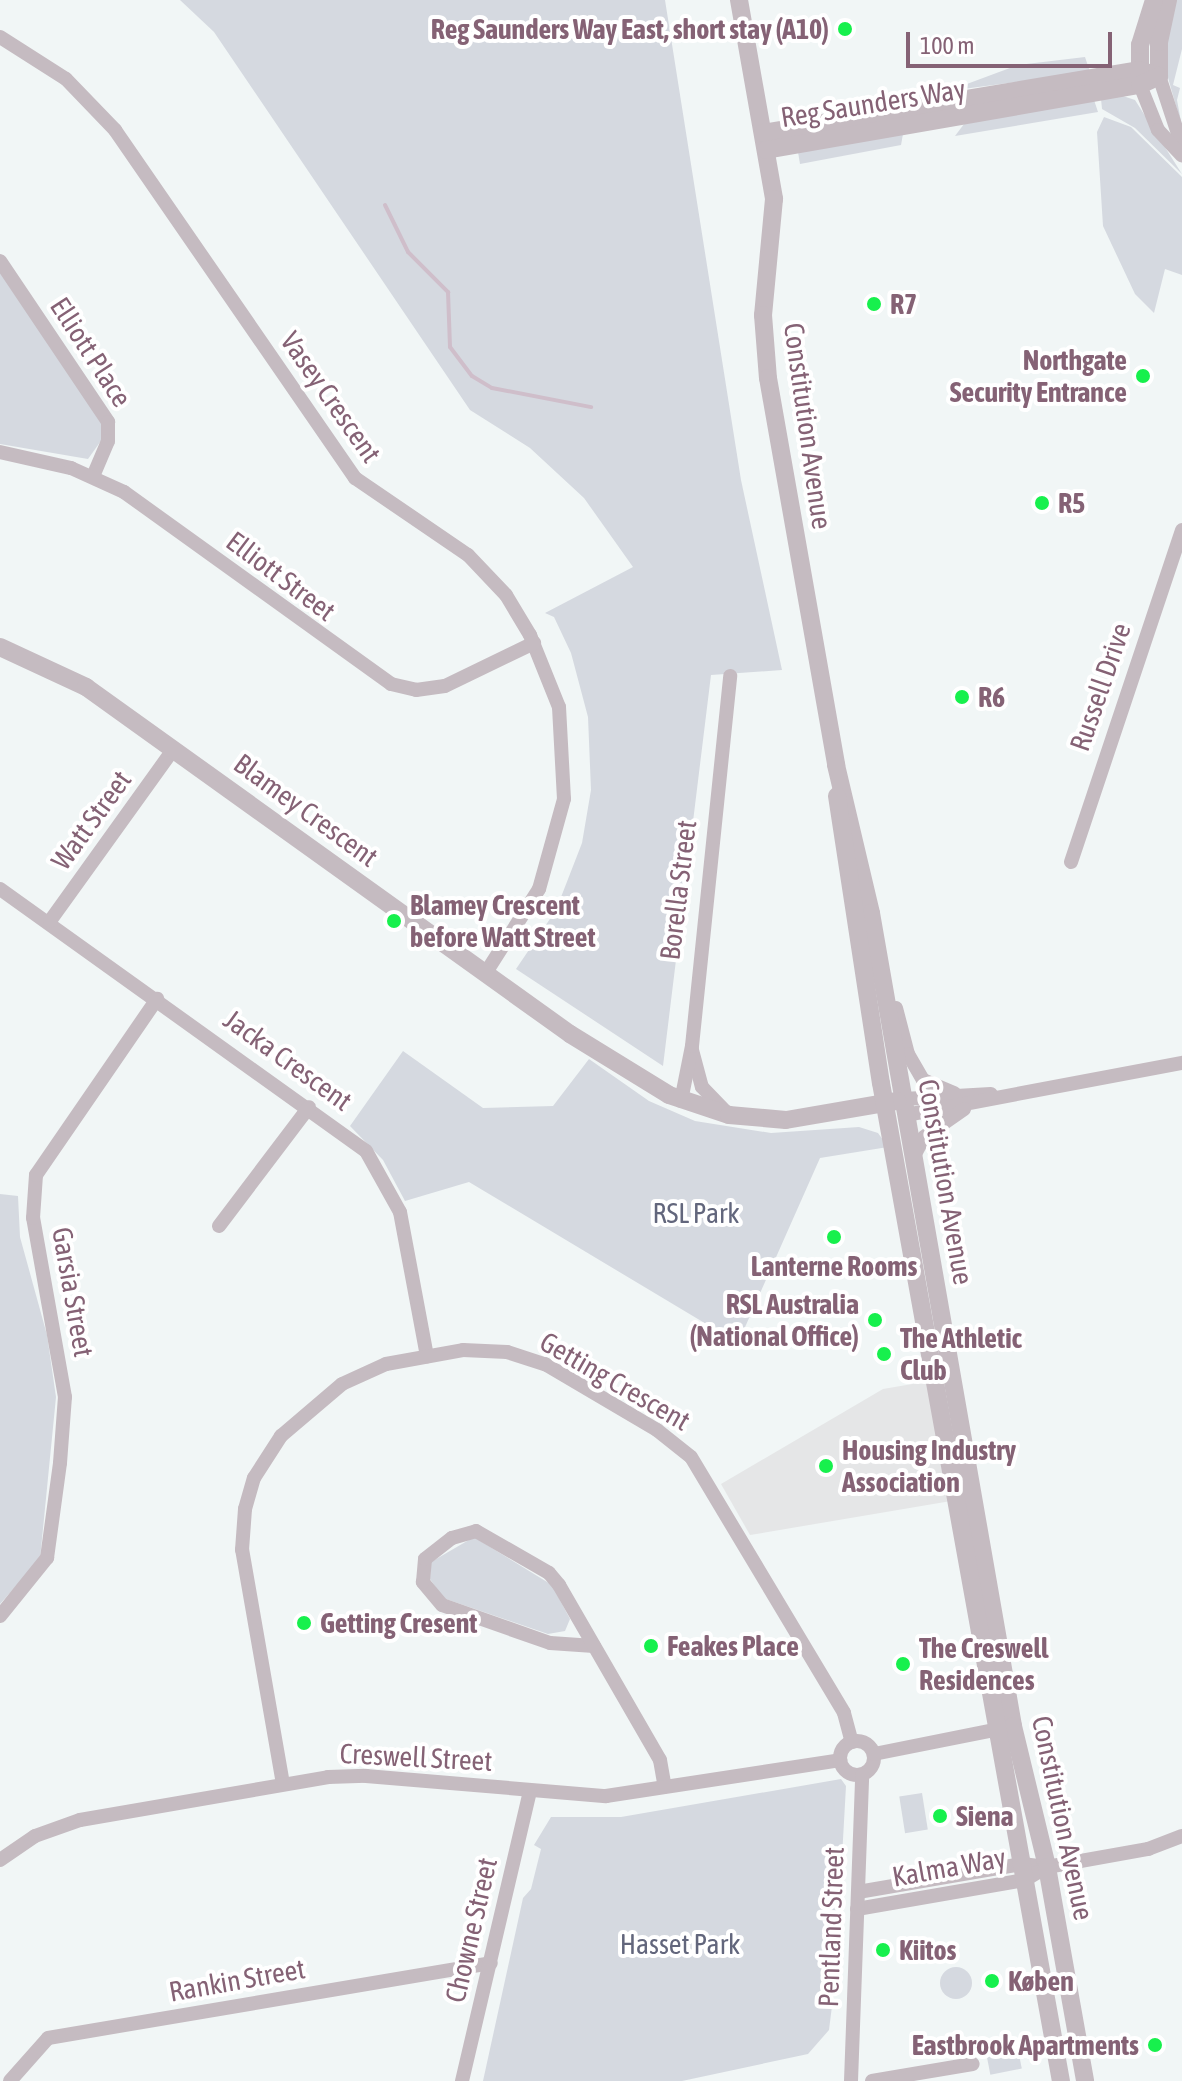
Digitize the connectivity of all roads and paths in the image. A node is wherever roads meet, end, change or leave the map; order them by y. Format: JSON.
{"nodes":[{"id":1,"x":739,"y":0,"type":"edge"},
{"id":2,"x":1154,"y":0,"type":"edge"},
{"id":3,"x":1168,"y":0,"type":"edge"},
{"id":4,"x":0,"y":37,"type":"edge"},
{"id":5,"x":1159,"y":76,"type":"junction"},
{"id":6,"x":1140,"y":78,"type":"junction"},
{"id":7,"x":764,"y":141,"type":"junction"},
{"id":8,"x":1182,"y":146,"type":"edge"},
{"id":9,"x":1182,"y":156,"type":"edge"},
{"id":10,"x":0,"y":261,"type":"edge"},
{"id":11,"x":0,"y":452,"type":"edge"},
{"id":12,"x":93,"y":476,"type":"junction"},
{"id":13,"x":1182,"y":530,"type":"edge"},
{"id":14,"x":534,"y":643,"type":"junction"},
{"id":15,"x":0,"y":647,"type":"edge"},
{"id":16,"x":730,"y":676,"type":"dead end"},
{"id":17,"x":173,"y":750,"type":"junction"},
{"id":18,"x":836,"y":765,"type":"junction"},
{"id":19,"x":1071,"y":862,"type":"dead end"},
{"id":20,"x":0,"y":889,"type":"edge"},
{"id":21,"x":50,"y":921,"type":"junction"},
{"id":22,"x":485,"y":974,"type":"junction"},
{"id":23,"x":883,"y":982,"type":"junction"},
{"id":24,"x":157,"y":999,"type":"junction"},
{"id":25,"x":692,"y":1046,"type":"junction"},
{"id":26,"x":1182,"y":1063,"type":"edge"},
{"id":27,"x":954,"y":1093,"type":"junction"},
{"id":28,"x":996,"y":1094,"type":"junction"},
{"id":29,"x":974,"y":1103,"type":"junction"},
{"id":30,"x":680,"y":1105,"type":"junction"},
{"id":31,"x":309,"y":1107,"type":"junction"},
{"id":32,"x":896,"y":1108,"type":"junction"},
{"id":33,"x":729,"y":1115,"type":"junction"},
{"id":34,"x":914,"y":1170,"type":"junction"},
{"id":35,"x":219,"y":1226,"type":"dead end"},
{"id":36,"x":427,"y":1356,"type":"junction"},
{"id":37,"x":943,"y":1370,"type":"junction"},
{"id":38,"x":0,"y":1616,"type":"edge"},
{"id":39,"x":594,"y":1646,"type":"junction"},
{"id":40,"x":999,"y":1729,"type":"junction"},
{"id":41,"x":852,"y":1742,"type":"junction"},
{"id":42,"x":874,"y":1754,"type":"junction"},
{"id":43,"x":840,"y":1760,"type":"junction"},
{"id":44,"x":862,"y":1775,"type":"junction"},
{"id":45,"x":283,"y":1784,"type":"junction"},
{"id":46,"x":665,"y":1787,"type":"junction"},
{"id":47,"x":530,"y":1791,"type":"junction"},
{"id":48,"x":1182,"y":1836,"type":"edge"},
{"id":49,"x":0,"y":1860,"type":"edge"},
{"id":50,"x":1047,"y":1867,"type":"junction"},
{"id":51,"x":1024,"y":1872,"type":"junction"},
{"id":52,"x":858,"y":1892,"type":"junction"},
{"id":53,"x":857,"y":1909,"type":"junction"},
{"id":54,"x":491,"y":1963,"type":"junction"},
{"id":55,"x":973,"y":2064,"type":"dead end"},
{"id":56,"x":10,"y":2081,"type":"edge"},
{"id":57,"x":462,"y":2081,"type":"edge"},
{"id":58,"x":851,"y":2081,"type":"edge"},
{"id":59,"x":872,"y":2081,"type":"edge"},
{"id":60,"x":1061,"y":2081,"type":"edge"},
{"id":61,"x":1085,"y":2081,"type":"edge"}],
"edges":[{"from":1,"to":7,"type":"street","name":"Constitution Avenue"},
{"from":2,"to":6,"type":"street"},
{"from":3,"to":5,"type":"street"},
{"from":4,"to":14,"type":"street","name":"Vasey Crescent"},
{"from":5,"to":6,"type":"street","name":"Reg Saunders Way"},
{"from":5,"to":8,"type":"street"},
{"from":6,"to":7,"type":"street","name":"Reg Saunders Way"},
{"from":6,"to":9,"type":"street"},
{"from":7,"to":18,"type":"street","name":"Constitution Avenue"},
{"from":10,"to":12,"type":"street","name":"Elliott Place"},
{"from":11,"to":12,"type":"street","name":"Elliott Street"},
{"from":12,"to":14,"type":"street","name":"Elliott Street"},
{"from":13,"to":19,"type":"street","name":"Russell Drive"},
{"from":14,"to":22,"type":"street","name":"Vasey Crescent"},
{"from":15,"to":17,"type":"street","name":"Blamey Crescent"},
{"from":16,"to":25,"type":"street","name":"Borella Street"},
{"from":17,"to":21,"type":"street","name":"Watt Street"},
{"from":17,"to":22,"type":"street","name":"Blamey Crescent"},
{"from":18,"to":23,"type":"street","name":"Constitution Avenue"},
{"from":18,"to":32,"type":"street","name":"Constitution Avenue"},
{"from":20,"to":21,"type":"street","name":"Jacka Crescent"},
{"from":21,"to":24,"type":"street","name":"Jacka Crescent"},
{"from":22,"to":30,"type":"street","name":"Blamey Crescent"},
{"from":23,"to":27,"type":"street"},
{"from":23,"to":32,"type":"street","name":"Constitution Avenue"},
{"from":24,"to":31,"type":"street","name":"Jacka Crescent"},
{"from":24,"to":38,"type":"street","name":"Garsia Street"},
{"from":25,"to":30,"type":"street","name":"Borella Street"},
{"from":25,"to":33,"type":"street"},
{"from":26,"to":28,"type":"street"},
{"from":27,"to":28,"type":"street"},
{"from":27,"to":32,"type":"street"},
{"from":28,"to":29,"type":"street"},
{"from":29,"to":32,"type":"street"},
{"from":29,"to":34,"type":"street"},
{"from":30,"to":32,"type":"street","name":"Blamey Crescent"},
{"from":30,"to":33,"type":"street","name":"Blamey Crescent"},
{"from":31,"to":35,"type":"street"},
{"from":31,"to":36,"type":"street","name":"Jacka Crescent"},
{"from":32,"to":33,"type":"street","name":"Blamey Crescent"},
{"from":32,"to":34,"type":"street","name":"Constitution Avenue"},
{"from":32,"to":37,"type":"street","name":"Constitution Avenue"},
{"from":34,"to":37,"type":"street","name":"Constitution Avenue"},
{"from":36,"to":41,"type":"street","name":"Getting Crescent"},
{"from":36,"to":45,"type":"street","name":"Getting Crescent"},
{"from":37,"to":40,"type":"street","name":"Constitution Avenue"},
{"from":37,"to":50,"type":"street","name":"Constitution Avenue"},
{"from":39,"to":39,"type":"street"},
{"from":39,"to":46,"type":"street"},
{"from":40,"to":42,"type":"street"},
{"from":40,"to":51,"type":"street","name":"Constitution Avenue"},
{"from":41,"to":42,"type":"street"},
{"from":41,"to":43,"type":"street"},
{"from":42,"to":44,"type":"street"},
{"from":43,"to":44,"type":"street"},
{"from":43,"to":46,"type":"street","name":"Creswell Street"},
{"from":44,"to":52,"type":"street","name":"Pentland Street"},
{"from":45,"to":47,"type":"street","name":"Creswell Street"},
{"from":45,"to":49,"type":"street","name":"Creswell Street"},
{"from":46,"to":47,"type":"street","name":"Creswell Street"},
{"from":47,"to":54,"type":"street","name":"Chowne Street"},
{"from":48,"to":50,"type":"street"},
{"from":50,"to":51,"type":"street","name":"Kalma Way"},
{"from":50,"to":61,"type":"street","name":"Constitution Avenue"},
{"from":51,"to":52,"type":"street","name":"Kalma Way"},
{"from":51,"to":53,"type":"street","name":"Kalma Way"},
{"from":51,"to":60,"type":"street","name":"Constitution Avenue"},
{"from":52,"to":53,"type":"street","name":"Pentland Street"},
{"from":53,"to":58,"type":"street","name":"Pentland Street"},
{"from":54,"to":56,"type":"street","name":"Rankin Street"},
{"from":54,"to":57,"type":"street","name":"Chowne Street"},
{"from":55,"to":59,"type":"street"}]}
